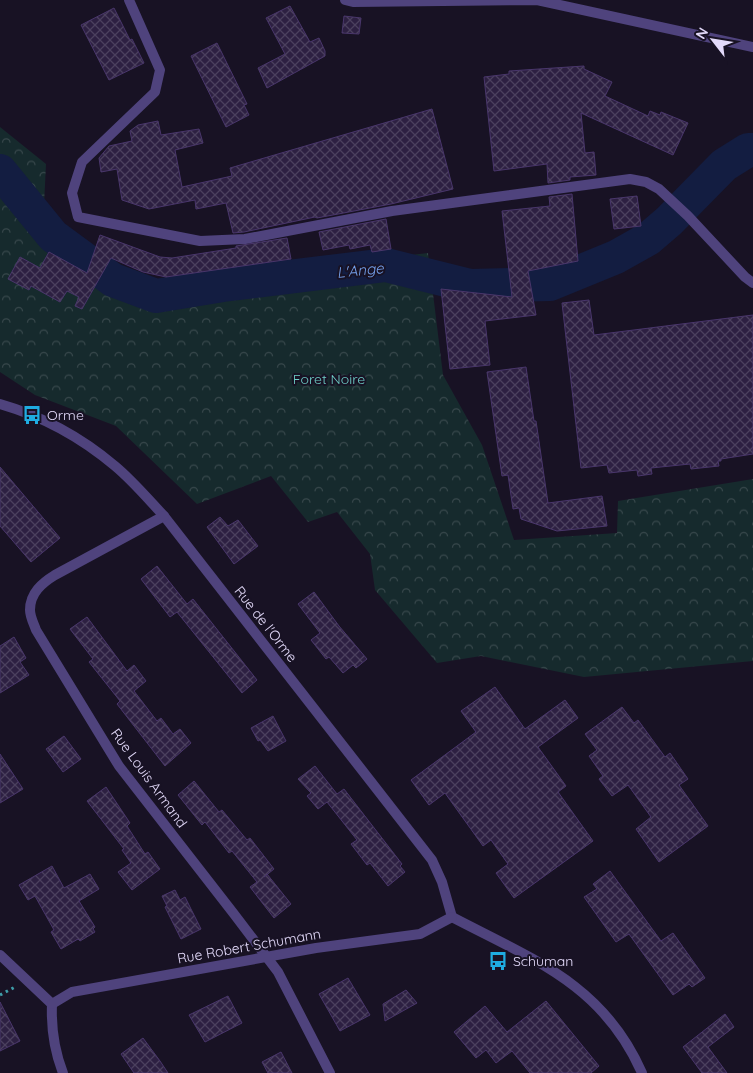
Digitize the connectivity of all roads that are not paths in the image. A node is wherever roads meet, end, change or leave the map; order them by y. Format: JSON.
{"nodes":[{"id":1,"x":129,"y":0,"type":"edge"},
{"id":2,"x":345,"y":0,"type":"edge"},
{"id":3,"x":537,"y":0,"type":"edge"},
{"id":4,"x":753,"y":47,"type":"edge"},
{"id":5,"x":753,"y":283,"type":"edge"},
{"id":6,"x":0,"y":404,"type":"edge"},
{"id":7,"x":164,"y":516,"type":"junction"},
{"id":8,"x":452,"y":917,"type":"junction"},
{"id":9,"x":0,"y":955,"type":"edge"},
{"id":10,"x":266,"y":957,"type":"junction"},
{"id":11,"x":52,"y":1004,"type":"junction"},
{"id":12,"x":62,"y":1073,"type":"edge"},
{"id":13,"x":330,"y":1073,"type":"edge"},
{"id":14,"x":642,"y":1073,"type":"edge"}],
"edges":[{"from":1,"to":5,"type":"street"},
{"from":2,"to":3,"type":"street"},
{"from":3,"to":4,"type":"street"},
{"from":6,"to":7,"type":"street","name":"Rue de l'Orme"},
{"from":7,"to":8,"type":"street","name":"Rue de l'Orme"},
{"from":7,"to":10,"type":"street","name":"Rue Louis Armand"},
{"from":8,"to":10,"type":"street","name":"Rue Robert Schumann"},
{"from":8,"to":14,"type":"street"},
{"from":9,"to":11,"type":"street"},
{"from":10,"to":11,"type":"street","name":"Rue Robert Schumann"},
{"from":10,"to":13,"type":"street","name":"Rue Louis Armand"},
{"from":11,"to":12,"type":"street"}]}
